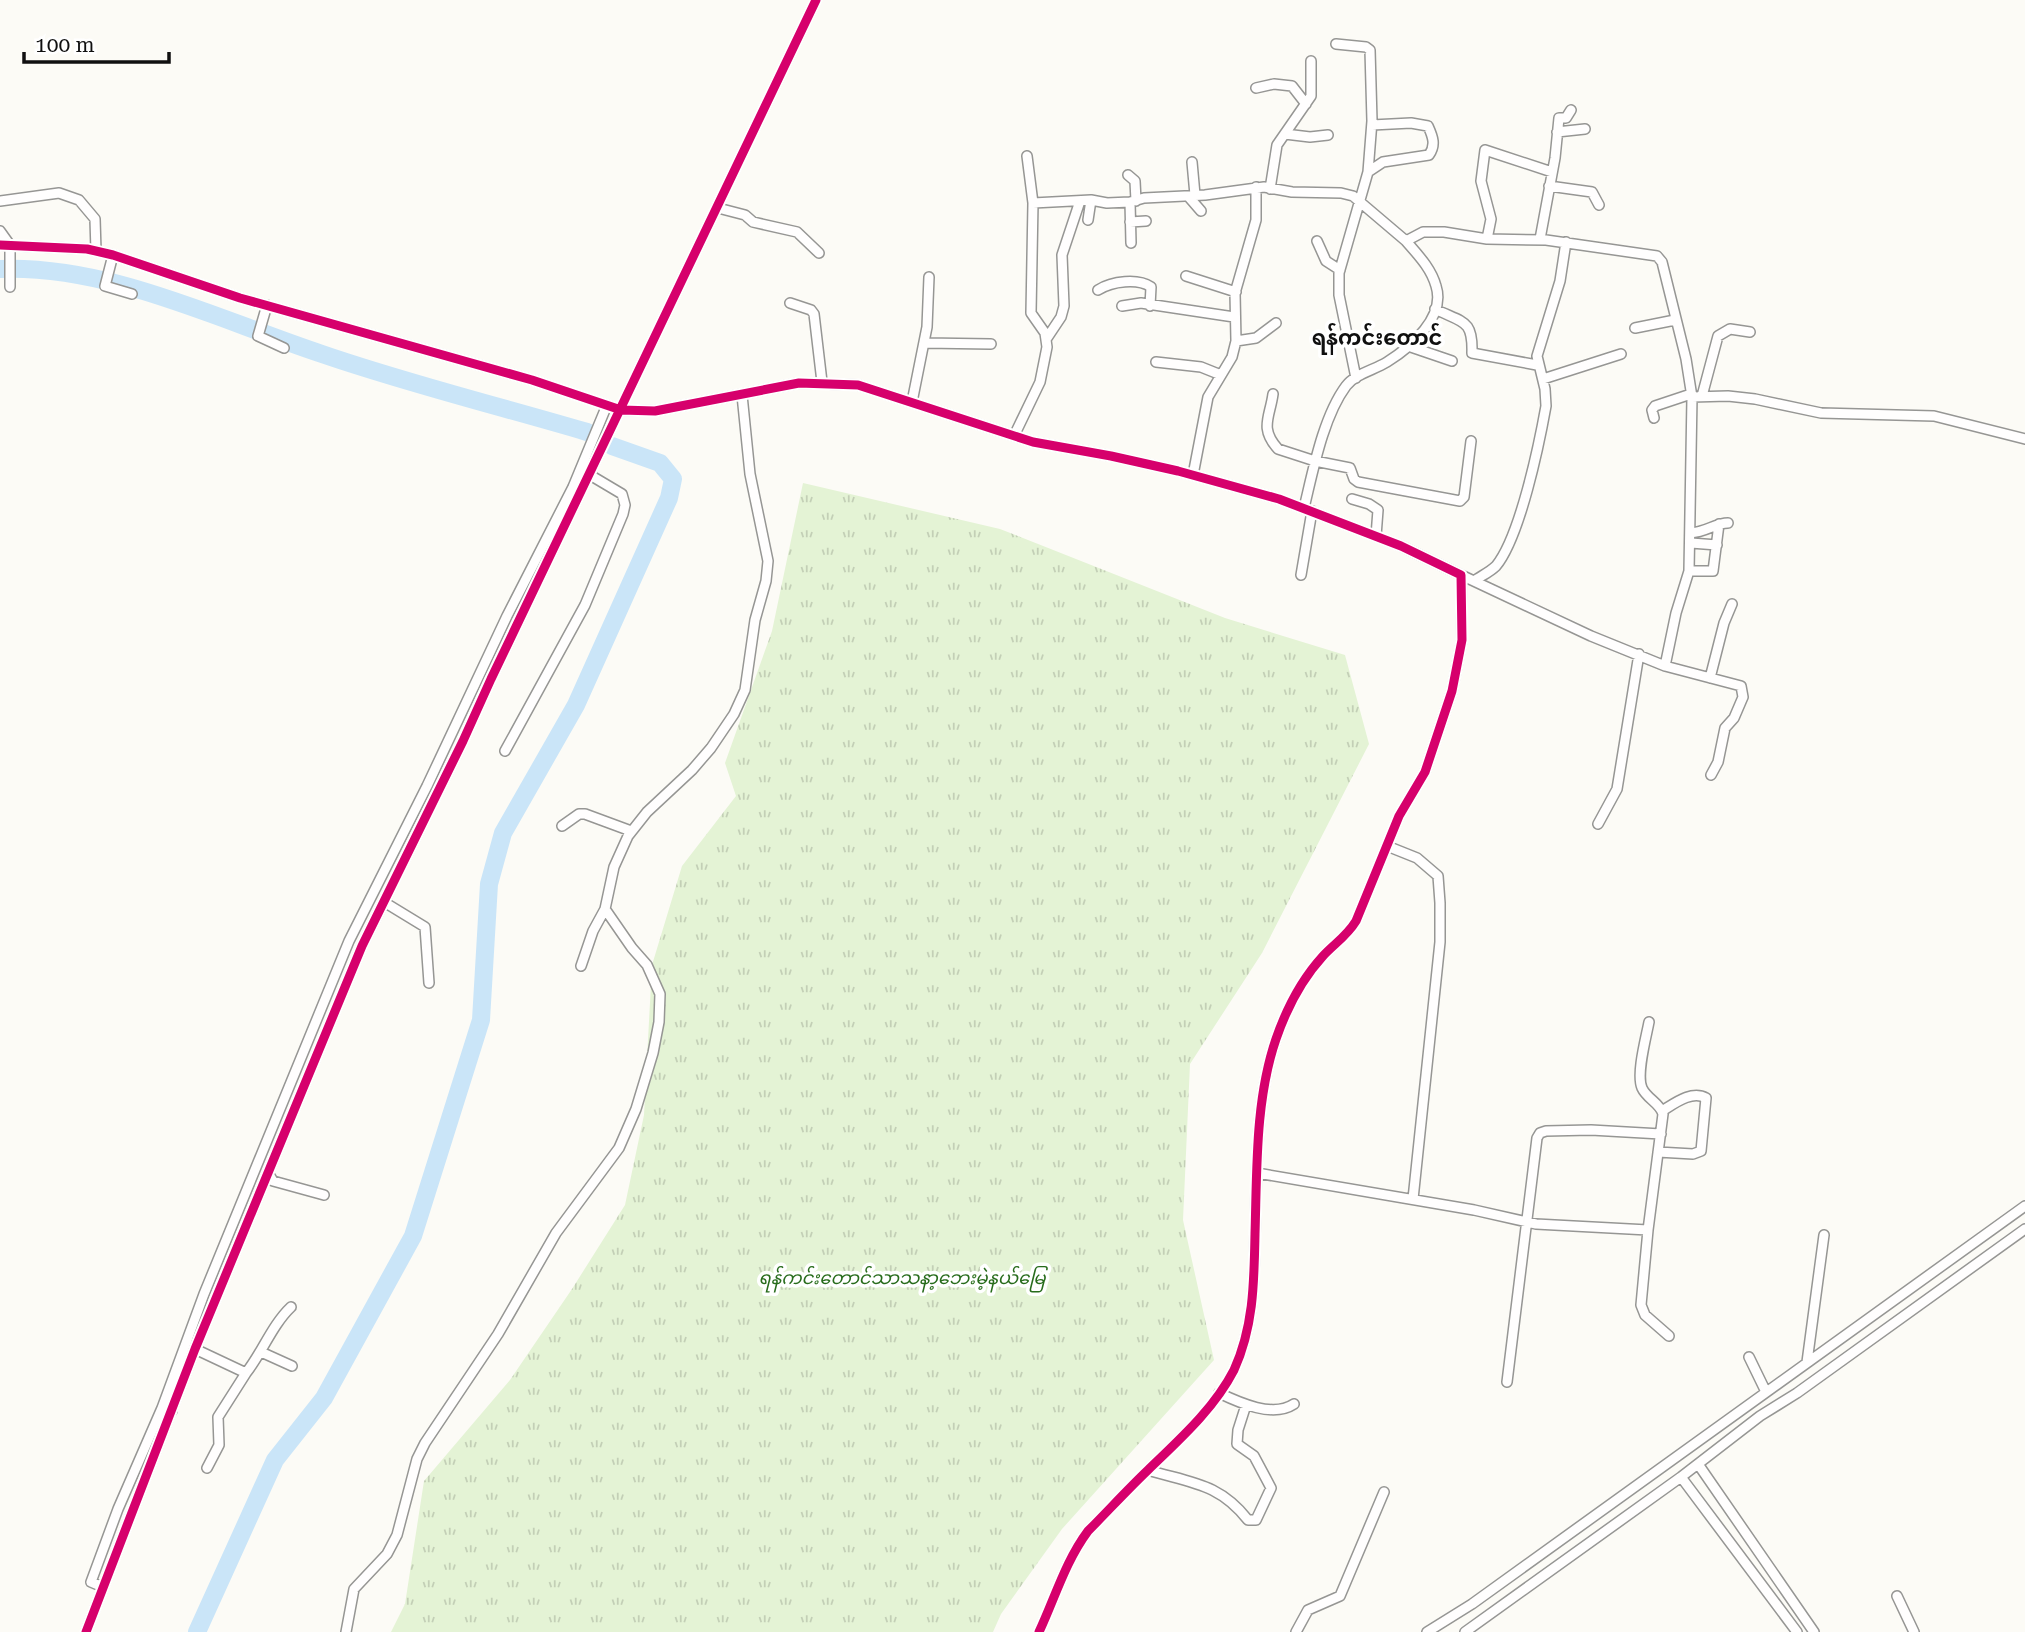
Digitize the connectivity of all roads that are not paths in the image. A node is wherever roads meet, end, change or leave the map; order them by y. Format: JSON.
{"nodes":[{"id":1,"x":817,"y":0,"type":"edge"},
{"id":2,"x":1336,"y":44,"type":"dead end"},
{"id":3,"x":1311,"y":61,"type":"dead end"},
{"id":4,"x":1256,"y":88,"type":"dead end"},
{"id":5,"x":1306,"y":104,"type":"junction"},
{"id":6,"x":1571,"y":110,"type":"dead end"},
{"id":7,"x":1372,"y":125,"type":"junction"},
{"id":8,"x":1585,"y":130,"type":"dead end"},
{"id":9,"x":1557,"y":132,"type":"junction"},
{"id":10,"x":1284,"y":134,"type":"junction"},
{"id":11,"x":1328,"y":135,"type":"dead end"},
{"id":12,"x":1027,"y":156,"type":"dead end"},
{"id":13,"x":1192,"y":162,"type":"dead end"},
{"id":14,"x":1368,"y":172,"type":"junction"},
{"id":15,"x":1552,"y":172,"type":"junction"},
{"id":16,"x":1128,"y":175,"type":"dead end"},
{"id":17,"x":1549,"y":186,"type":"junction"},
{"id":18,"x":1256,"y":187,"type":"junction"},
{"id":19,"x":1270,"y":189,"type":"junction"},
{"id":20,"x":1191,"y":196,"type":"junction"},
{"id":21,"x":1091,"y":200,"type":"junction"},
{"id":22,"x":0,"y":201,"type":"edge"},
{"id":23,"x":1080,"y":201,"type":"junction"},
{"id":24,"x":1359,"y":201,"type":"junction"},
{"id":25,"x":1133,"y":202,"type":"junction"},
{"id":26,"x":1033,"y":203,"type":"junction"},
{"id":27,"x":1599,"y":205,"type":"dead end"},
{"id":28,"x":718,"y":208,"type":"junction"},
{"id":29,"x":1202,"y":211,"type":"dead end"},
{"id":30,"x":1088,"y":220,"type":"dead end"},
{"id":31,"x":1146,"y":221,"type":"dead end"},
{"id":32,"x":1130,"y":222,"type":"junction"},
{"id":33,"x":0,"y":232,"type":"edge"},
{"id":34,"x":1487,"y":239,"type":"junction"},
{"id":35,"x":1540,"y":239,"type":"junction"},
{"id":36,"x":1317,"y":241,"type":"dead end"},
{"id":37,"x":1406,"y":241,"type":"junction"},
{"id":38,"x":1566,"y":242,"type":"junction"},
{"id":39,"x":1131,"y":243,"type":"dead end"},
{"id":40,"x":5,"y":245,"type":"edge"},
{"id":41,"x":96,"y":251,"type":"junction"},
{"id":42,"x":819,"y":253,"type":"dead end"},
{"id":43,"x":113,"y":255,"type":"junction"},
{"id":44,"x":1340,"y":270,"type":"junction"},
{"id":45,"x":1186,"y":276,"type":"dead end"},
{"id":46,"x":929,"y":277,"type":"dead end"},
{"id":47,"x":10,"y":287,"type":"dead end"},
{"id":48,"x":1098,"y":290,"type":"dead end"},
{"id":49,"x":1236,"y":292,"type":"junction"},
{"id":50,"x":132,"y":294,"type":"dead end"},
{"id":51,"x":790,"y":303,"type":"dead end"},
{"id":52,"x":267,"y":305,"type":"junction"},
{"id":53,"x":1122,"y":306,"type":"dead end"},
{"id":54,"x":1150,"y":306,"type":"junction"},
{"id":55,"x":1436,"y":309,"type":"junction"},
{"id":56,"x":1234,"y":317,"type":"junction"},
{"id":57,"x":1675,"y":320,"type":"junction"},
{"id":58,"x":1276,"y":323,"type":"dead end"},
{"id":59,"x":1635,"y":328,"type":"dead end"},
{"id":60,"x":1750,"y":331,"type":"dead end"},
{"id":61,"x":1047,"y":338,"type":"junction"},
{"id":62,"x":1236,"y":341,"type":"junction"},
{"id":63,"x":925,"y":343,"type":"junction"},
{"id":64,"x":991,"y":344,"type":"dead end"},
{"id":65,"x":1408,"y":346,"type":"junction"},
{"id":66,"x":284,"y":348,"type":"dead end"},
{"id":67,"x":1620,"y":354,"type":"dead end"},
{"id":68,"x":1452,"y":361,"type":"dead end"},
{"id":69,"x":1156,"y":362,"type":"dead end"},
{"id":70,"x":1537,"y":365,"type":"junction"},
{"id":71,"x":1221,"y":375,"type":"junction"},
{"id":72,"x":1356,"y":378,"type":"junction"},
{"id":73,"x":1543,"y":379,"type":"junction"},
{"id":74,"x":822,"y":382,"type":"junction"},
{"id":75,"x":1273,"y":394,"type":"dead end"},
{"id":76,"x":742,"y":395,"type":"junction"},
{"id":77,"x":1695,"y":396,"type":"junction"},
{"id":78,"x":912,"y":401,"type":"junction"},
{"id":79,"x":614,"y":408,"type":"junction"},
{"id":80,"x":1654,"y":418,"type":"dead end"},
{"id":81,"x":1014,"y":436,"type":"junction"},
{"id":82,"x":2025,"y":439,"type":"edge"},
{"id":83,"x":1471,"y":441,"type":"dead end"},
{"id":84,"x":1315,"y":461,"type":"junction"},
{"id":85,"x":590,"y":475,"type":"junction"},
{"id":86,"x":1193,"y":475,"type":"junction"},
{"id":87,"x":1352,"y":499,"type":"dead end"},
{"id":88,"x":1308,"y":509,"type":"junction"},
{"id":89,"x":1376,"y":536,"type":"junction"},
{"id":90,"x":1691,"y":538,"type":"junction"},
{"id":91,"x":1717,"y":545,"type":"junction"},
{"id":92,"x":1689,"y":571,"type":"junction"},
{"id":93,"x":1301,"y":575,"type":"dead end"},
{"id":94,"x":1461,"y":575,"type":"junction"},
{"id":95,"x":1474,"y":581,"type":"junction"},
{"id":96,"x":1732,"y":604,"type":"dead end"},
{"id":97,"x":1639,"y":654,"type":"junction"},
{"id":98,"x":1665,"y":666,"type":"junction"},
{"id":99,"x":1710,"y":678,"type":"junction"},
{"id":100,"x":505,"y":751,"type":"dead end"},
{"id":101,"x":1711,"y":775,"type":"dead end"},
{"id":102,"x":1598,"y":824,"type":"dead end"},
{"id":103,"x":562,"y":826,"type":"dead end"},
{"id":104,"x":631,"y":831,"type":"junction"},
{"id":105,"x":1387,"y":846,"type":"junction"},
{"id":106,"x":398,"y":859,"type":"junction"},
{"id":107,"x":384,"y":902,"type":"junction"},
{"id":108,"x":606,"y":909,"type":"junction"},
{"id":109,"x":581,"y":966,"type":"dead end"},
{"id":110,"x":429,"y":983,"type":"dead end"},
{"id":111,"x":1649,"y":1022,"type":"dead end"},
{"id":112,"x":1662,"y":1111,"type":"junction"},
{"id":113,"x":1661,"y":1134,"type":"junction"},
{"id":114,"x":1658,"y":1152,"type":"junction"},
{"id":115,"x":268,"y":1172,"type":"junction"},
{"id":116,"x":1257,"y":1173,"type":"junction"},
{"id":117,"x":324,"y":1195,"type":"dead end"},
{"id":118,"x":1413,"y":1199,"type":"junction"},
{"id":119,"x":2025,"y":1206,"type":"edge"},
{"id":120,"x":1527,"y":1222,"type":"junction"},
{"id":121,"x":2025,"y":1229,"type":"edge"},
{"id":122,"x":1648,"y":1230,"type":"junction"},
{"id":123,"x":1824,"y":1235,"type":"dead end"},
{"id":124,"x":291,"y":1307,"type":"dead end"},
{"id":125,"x":198,"y":1331,"type":"junction"},
{"id":126,"x":1669,"y":1336,"type":"dead end"},
{"id":127,"x":195,"y":1349,"type":"junction"},
{"id":128,"x":261,"y":1352,"type":"junction"},
{"id":129,"x":1749,"y":1357,"type":"dead end"},
{"id":130,"x":1807,"y":1362,"type":"junction"},
{"id":131,"x":292,"y":1366,"type":"dead end"},
{"id":132,"x":246,"y":1374,"type":"junction"},
{"id":133,"x":1507,"y":1382,"type":"dead end"},
{"id":134,"x":1766,"y":1392,"type":"junction"},
{"id":135,"x":1219,"y":1393,"type":"junction"},
{"id":136,"x":1294,"y":1404,"type":"dead end"},
{"id":137,"x":1246,"y":1405,"type":"junction"},
{"id":138,"x":168,"y":1409,"type":"junction"},
{"id":139,"x":1697,"y":1465,"type":"junction"},
{"id":140,"x":207,"y":1468,"type":"dead end"},
{"id":141,"x":1148,"y":1470,"type":"junction"},
{"id":142,"x":1683,"y":1475,"type":"junction"},
{"id":143,"x":1384,"y":1492,"type":"dead end"},
{"id":144,"x":98,"y":1586,"type":"junction"},
{"id":145,"x":1897,"y":1596,"type":"dead end"},
{"id":146,"x":86,"y":1632,"type":"edge"},
{"id":147,"x":346,"y":1632,"type":"edge"},
{"id":148,"x":1039,"y":1632,"type":"edge"},
{"id":149,"x":1296,"y":1632,"type":"edge"},
{"id":150,"x":1427,"y":1632,"type":"edge"},
{"id":151,"x":1465,"y":1632,"type":"edge"},
{"id":152,"x":1797,"y":1632,"type":"edge"},
{"id":153,"x":1814,"y":1632,"type":"edge"},
{"id":154,"x":1914,"y":1632,"type":"edge"}],
"edges":[{"from":1,"to":28,"type":"street"},
{"from":2,"to":7,"type":"street"},
{"from":3,"to":5,"type":"street"},
{"from":4,"to":5,"type":"street"},
{"from":5,"to":10,"type":"street"},
{"from":6,"to":9,"type":"street"},
{"from":7,"to":14,"type":"street"},
{"from":7,"to":14,"type":"street"},
{"from":8,"to":9,"type":"street"},
{"from":9,"to":15,"type":"street"},
{"from":10,"to":11,"type":"street"},
{"from":10,"to":19,"type":"street"},
{"from":12,"to":26,"type":"street"},
{"from":13,"to":20,"type":"street"},
{"from":14,"to":24,"type":"street"},
{"from":15,"to":17,"type":"street"},
{"from":15,"to":34,"type":"street"},
{"from":16,"to":25,"type":"street"},
{"from":17,"to":27,"type":"street"},
{"from":17,"to":35,"type":"street"},
{"from":18,"to":19,"type":"street"},
{"from":18,"to":20,"type":"street"},
{"from":18,"to":49,"type":"street"},
{"from":19,"to":24,"type":"street"},
{"from":20,"to":25,"type":"street"},
{"from":20,"to":29,"type":"street"},
{"from":21,"to":23,"type":"street"},
{"from":21,"to":25,"type":"street"},
{"from":21,"to":30,"type":"street"},
{"from":22,"to":41,"type":"street"},
{"from":23,"to":26,"type":"street"},
{"from":23,"to":61,"type":"street"},
{"from":24,"to":37,"type":"street"},
{"from":24,"to":44,"type":"street"},
{"from":25,"to":32,"type":"street"},
{"from":26,"to":61,"type":"street"},
{"from":28,"to":42,"type":"street"},
{"from":28,"to":79,"type":"street"},
{"from":31,"to":32,"type":"street"},
{"from":32,"to":39,"type":"street"},
{"from":33,"to":40,"type":"street"},
{"from":34,"to":35,"type":"street"},
{"from":34,"to":37,"type":"street"},
{"from":35,"to":38,"type":"street"},
{"from":36,"to":44,"type":"street"},
{"from":37,"to":55,"type":"street"},
{"from":38,"to":57,"type":"street"},
{"from":38,"to":70,"type":"street"},
{"from":40,"to":41,"type":"street"},
{"from":40,"to":47,"type":"street"},
{"from":41,"to":43,"type":"street"},
{"from":43,"to":50,"type":"street"},
{"from":43,"to":52,"type":"street"},
{"from":44,"to":72,"type":"street"},
{"from":45,"to":49,"type":"street"},
{"from":46,"to":63,"type":"street"},
{"from":48,"to":54,"type":"street"},
{"from":49,"to":56,"type":"street"},
{"from":51,"to":74,"type":"street"},
{"from":52,"to":66,"type":"street"},
{"from":52,"to":79,"type":"street"},
{"from":53,"to":54,"type":"street"},
{"from":54,"to":56,"type":"street"},
{"from":55,"to":65,"type":"street"},
{"from":55,"to":70,"type":"street"},
{"from":56,"to":62,"type":"street"},
{"from":57,"to":59,"type":"street"},
{"from":57,"to":77,"type":"street"},
{"from":58,"to":62,"type":"street"},
{"from":60,"to":77,"type":"street"},
{"from":61,"to":81,"type":"street"},
{"from":62,"to":71,"type":"street"},
{"from":63,"to":64,"type":"street"},
{"from":63,"to":78,"type":"street"},
{"from":65,"to":68,"type":"street"},
{"from":65,"to":72,"type":"street"},
{"from":67,"to":73,"type":"street"},
{"from":69,"to":71,"type":"street"},
{"from":70,"to":73,"type":"street"},
{"from":71,"to":86,"type":"street"},
{"from":72,"to":84,"type":"street"},
{"from":73,"to":95,"type":"street"},
{"from":74,"to":76,"type":"street"},
{"from":74,"to":78,"type":"street"},
{"from":75,"to":84,"type":"street"},
{"from":76,"to":79,"type":"street"},
{"from":76,"to":104,"type":"street"},
{"from":77,"to":80,"type":"street"},
{"from":77,"to":82,"type":"street"},
{"from":77,"to":90,"type":"street"},
{"from":78,"to":81,"type":"street"},
{"from":79,"to":85,"type":"street"},
{"from":79,"to":106,"type":"street"},
{"from":81,"to":86,"type":"street"},
{"from":83,"to":84,"type":"street"},
{"from":84,"to":88,"type":"street"},
{"from":85,"to":100,"type":"street"},
{"from":85,"to":106,"type":"street"},
{"from":86,"to":88,"type":"street"},
{"from":87,"to":89,"type":"street"},
{"from":88,"to":89,"type":"street"},
{"from":88,"to":93,"type":"street"},
{"from":89,"to":94,"type":"street"},
{"from":90,"to":91,"type":"street"},
{"from":90,"to":91,"type":"street"},
{"from":90,"to":92,"type":"street"},
{"from":91,"to":92,"type":"street"},
{"from":92,"to":98,"type":"street"},
{"from":94,"to":95,"type":"street"},
{"from":94,"to":105,"type":"street"},
{"from":95,"to":97,"type":"street"},
{"from":96,"to":99,"type":"street"},
{"from":97,"to":98,"type":"street"},
{"from":97,"to":102,"type":"street"},
{"from":98,"to":99,"type":"street"},
{"from":99,"to":101,"type":"street"},
{"from":103,"to":104,"type":"street"},
{"from":104,"to":108,"type":"street"},
{"from":105,"to":116,"type":"street"},
{"from":105,"to":118,"type":"street"},
{"from":106,"to":107,"type":"street"},
{"from":106,"to":125,"type":"street"},
{"from":107,"to":110,"type":"street"},
{"from":107,"to":115,"type":"street"},
{"from":108,"to":109,"type":"street"},
{"from":108,"to":147,"type":"street"},
{"from":111,"to":112,"type":"street"},
{"from":112,"to":113,"type":"street"},
{"from":112,"to":114,"type":"street"},
{"from":113,"to":114,"type":"street"},
{"from":113,"to":120,"type":"street"},
{"from":114,"to":122,"type":"street"},
{"from":115,"to":117,"type":"street"},
{"from":115,"to":125,"type":"street"},
{"from":116,"to":118,"type":"street"},
{"from":116,"to":135,"type":"street"},
{"from":118,"to":120,"type":"street"},
{"from":119,"to":130,"type":"street"},
{"from":120,"to":122,"type":"street"},
{"from":120,"to":133,"type":"street"},
{"from":121,"to":139,"type":"street"},
{"from":122,"to":126,"type":"street"},
{"from":123,"to":130,"type":"street"},
{"from":124,"to":128,"type":"street"},
{"from":125,"to":127,"type":"street"},
{"from":125,"to":138,"type":"street"},
{"from":127,"to":132,"type":"street"},
{"from":127,"to":138,"type":"street"},
{"from":128,"to":131,"type":"street"},
{"from":128,"to":132,"type":"street"},
{"from":129,"to":134,"type":"street"},
{"from":130,"to":134,"type":"street"},
{"from":132,"to":140,"type":"street"},
{"from":134,"to":150,"type":"street"},
{"from":135,"to":137,"type":"street"},
{"from":135,"to":141,"type":"street"},
{"from":136,"to":137,"type":"street"},
{"from":137,"to":141,"type":"street"},
{"from":138,"to":144,"type":"street"},
{"from":138,"to":144,"type":"street"},
{"from":139,"to":142,"type":"street"},
{"from":139,"to":153,"type":"street"},
{"from":141,"to":148,"type":"street"},
{"from":142,"to":151,"type":"street"},
{"from":142,"to":152,"type":"street"},
{"from":143,"to":149,"type":"street"},
{"from":144,"to":146,"type":"street"},
{"from":145,"to":154,"type":"street"}]}
